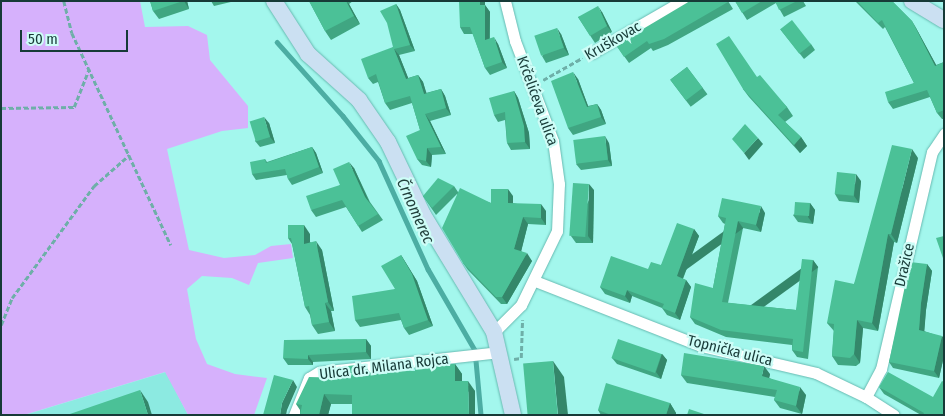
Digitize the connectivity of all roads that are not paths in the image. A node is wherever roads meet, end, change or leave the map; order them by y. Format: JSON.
{"nodes":[{"id":1,"x":274,"y":1,"type":"edge"},
{"id":2,"x":506,"y":1,"type":"edge"},
{"id":3,"x":682,"y":1,"type":"edge"},
{"id":4,"x":912,"y":1,"type":"edge"},
{"id":5,"x":944,"y":20,"type":"edge"},
{"id":6,"x":592,"y":53,"type":"road end"},
{"id":7,"x":944,"y":134,"type":"edge"},
{"id":8,"x":535,"y":281,"type":"junction"},
{"id":9,"x":494,"y":332,"type":"junction"},
{"id":10,"x":506,"y":356,"type":"junction"},
{"id":11,"x":866,"y":397,"type":"junction"},
{"id":12,"x":294,"y":415,"type":"edge"},
{"id":13,"x":513,"y":415,"type":"edge"},
{"id":14,"x":894,"y":415,"type":"edge"}],
"edges":[{"from":1,"to":9,"type":"street"},
{"from":2,"to":8,"type":"street","name":"Krčelićeva ulica"},
{"from":3,"to":6,"type":"street","name":"Kruškovac"},
{"from":4,"to":5,"type":"street"},
{"from":7,"to":11,"type":"street","name":"Dražice"},
{"from":8,"to":9,"type":"street","name":"Krčelićeva ulica"},
{"from":8,"to":11,"type":"street","name":"Topnička ulica"},
{"from":9,"to":10,"type":"street"},
{"from":10,"to":12,"type":"street","name":"Ulica dr. Milana Rojca"},
{"from":10,"to":13,"type":"street"},
{"from":11,"to":14,"type":"street","name":"Topnička ulica"}]}
